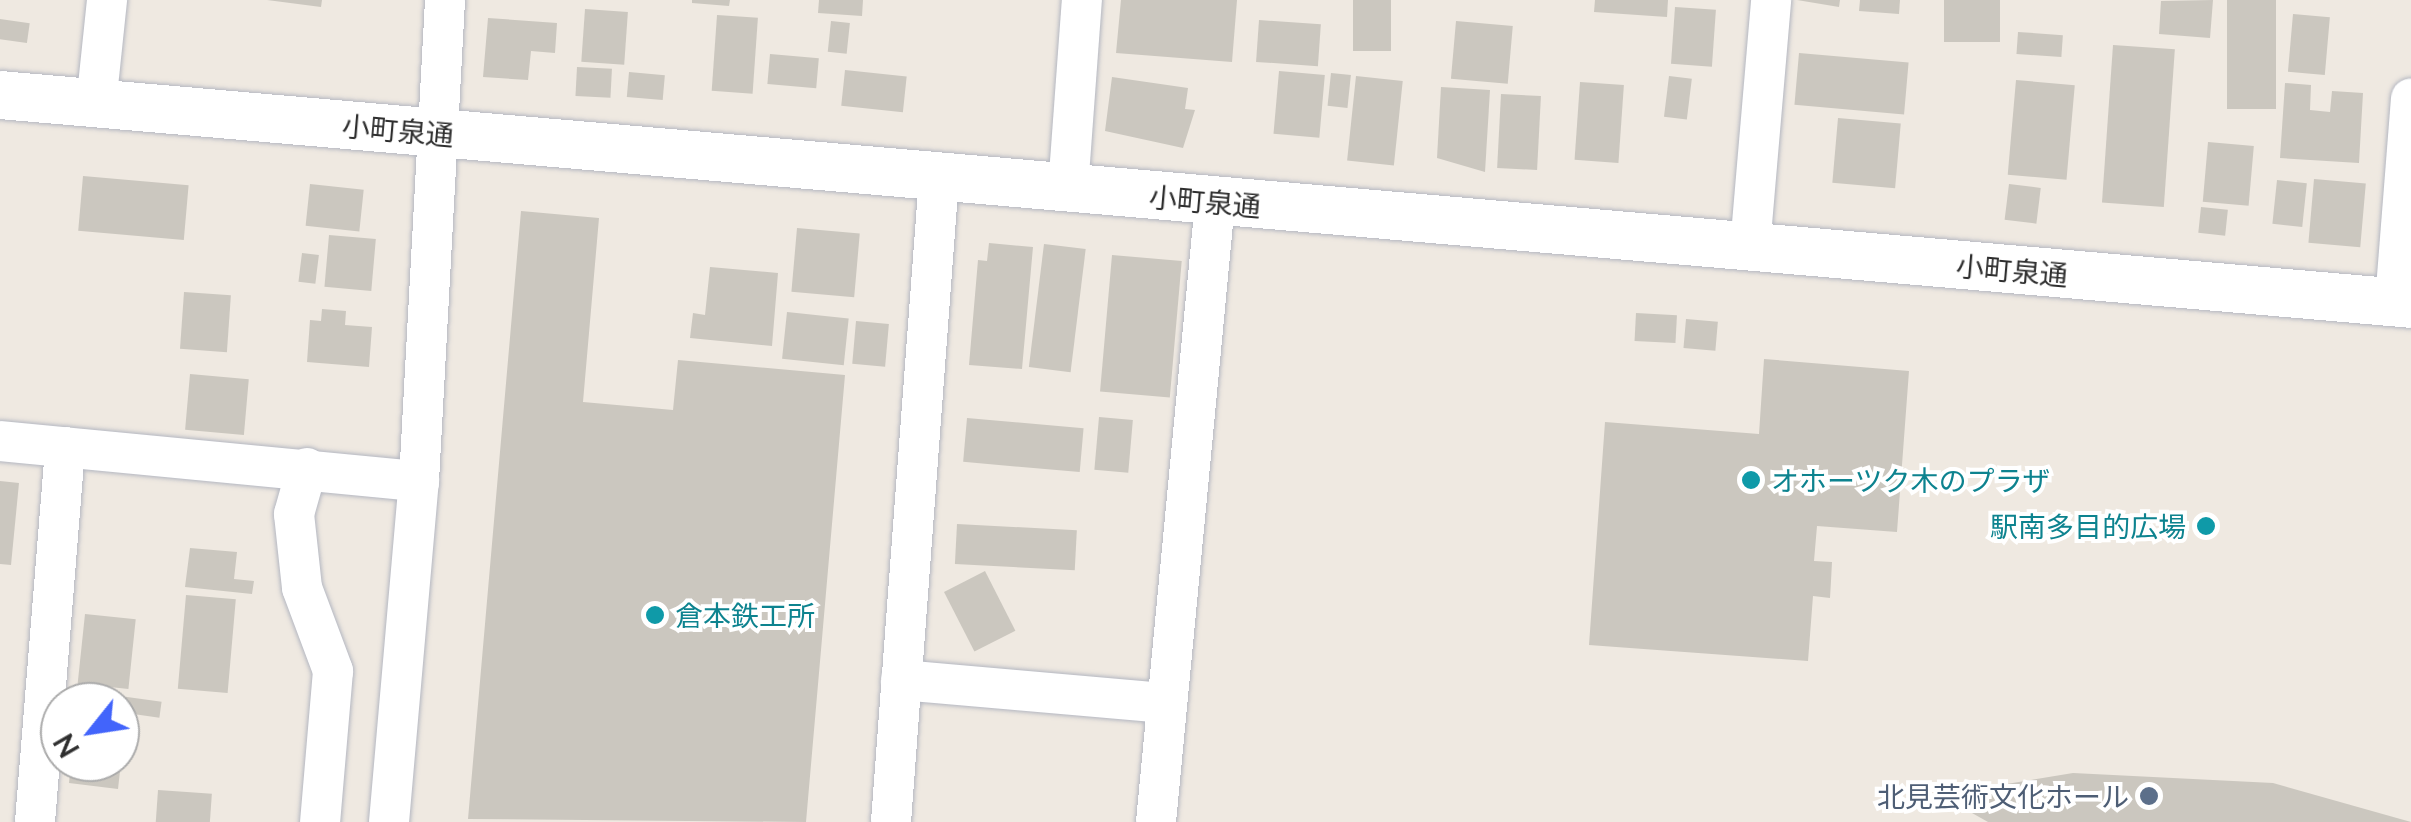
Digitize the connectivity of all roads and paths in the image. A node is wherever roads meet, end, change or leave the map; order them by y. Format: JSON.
{"nodes":[{"id":1,"x":107,"y":0,"type":"edge"},
{"id":2,"x":445,"y":0,"type":"edge"},
{"id":3,"x":1082,"y":0,"type":"edge"},
{"id":4,"x":1771,"y":0,"type":"edge"},
{"id":5,"x":0,"y":96,"type":"edge"},
{"id":6,"x":2411,"y":99,"type":"edge"},
{"id":7,"x":96,"y":105,"type":"junction"},
{"id":8,"x":438,"y":134,"type":"junction"},
{"id":9,"x":939,"y":178,"type":"junction"},
{"id":10,"x":1068,"y":189,"type":"junction"},
{"id":11,"x":1214,"y":202,"type":"junction"},
{"id":12,"x":1750,"y":247,"type":"junction"},
{"id":13,"x":2403,"y":303,"type":"edge"},
{"id":14,"x":0,"y":440,"type":"edge"},
{"id":15,"x":65,"y":447,"type":"junction"},
{"id":16,"x":307,"y":468,"type":"junction"},
{"id":17,"x":420,"y":481,"type":"junction"},
{"id":18,"x":902,"y":680,"type":"junction"},
{"id":19,"x":1166,"y":703,"type":"junction"},
{"id":20,"x":35,"y":822,"type":"edge"},
{"id":21,"x":320,"y":822,"type":"edge"},
{"id":22,"x":390,"y":822,"type":"edge"},
{"id":23,"x":891,"y":822,"type":"edge"},
{"id":24,"x":1156,"y":822,"type":"edge"}],
"edges":[{"from":1,"to":7,"type":"street"},
{"from":2,"to":8,"type":"street"},
{"from":3,"to":10,"type":"street"},
{"from":4,"to":12,"type":"street"},
{"from":5,"to":7,"type":"street","name":"小町泉通"},
{"from":6,"to":13,"type":"street"},
{"from":7,"to":8,"type":"street","name":"小町泉通"},
{"from":8,"to":9,"type":"street","name":"小町泉通"},
{"from":8,"to":17,"type":"street"},
{"from":9,"to":10,"type":"street","name":"小町泉通"},
{"from":9,"to":18,"type":"street"},
{"from":10,"to":11,"type":"street","name":"小町泉通"},
{"from":11,"to":12,"type":"street","name":"小町泉通"},
{"from":11,"to":19,"type":"street"},
{"from":12,"to":13,"type":"street","name":"小町泉通"},
{"from":14,"to":15,"type":"street"},
{"from":15,"to":16,"type":"street"},
{"from":15,"to":20,"type":"street"},
{"from":16,"to":17,"type":"street"},
{"from":16,"to":21,"type":"street"},
{"from":17,"to":22,"type":"street"},
{"from":18,"to":19,"type":"street"},
{"from":18,"to":23,"type":"street"},
{"from":19,"to":24,"type":"street"}]}
